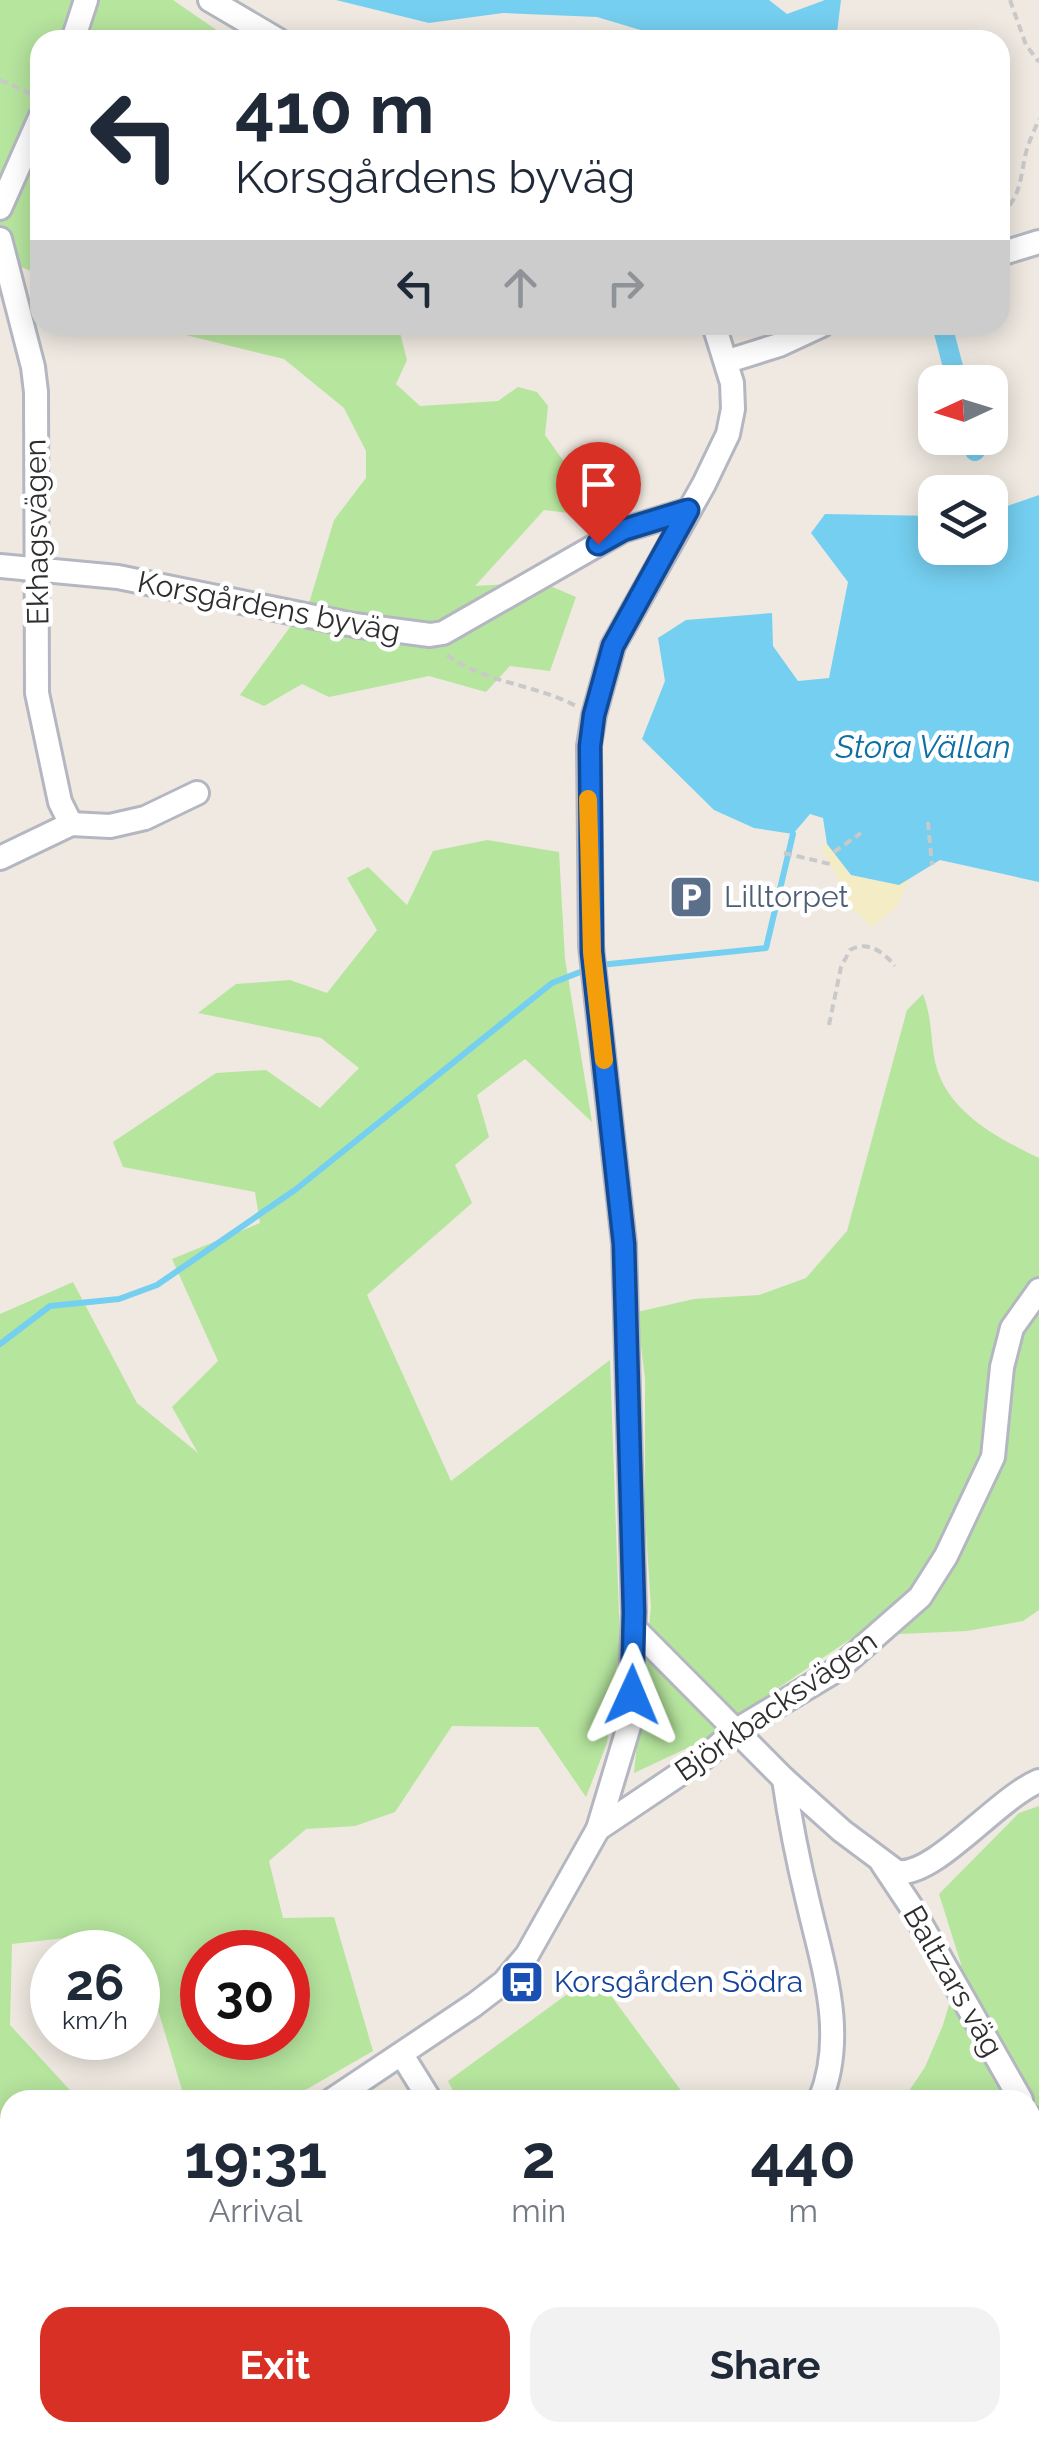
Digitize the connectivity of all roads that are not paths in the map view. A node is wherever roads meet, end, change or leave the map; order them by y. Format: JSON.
{"nodes":[{"id":1,"x":86,"y":0,"type":"edge"},
{"id":2,"x":210,"y":0,"type":"edge"},
{"id":3,"x":76,"y":30,"type":"edge"},
{"id":4,"x":261,"y":30,"type":"edge"},
{"id":5,"x":30,"y":140,"type":"edge"},
{"id":6,"x":0,"y":208,"type":"edge"},
{"id":7,"x":0,"y":239,"type":"edge"},
{"id":8,"x":1039,"y":242,"type":"edge"},
{"id":9,"x":1010,"y":251,"type":"edge"},
{"id":10,"x":718,"y":335,"type":"edge"},
{"id":11,"x":800,"y":335,"type":"edge"},
{"id":12,"x":728,"y":361,"type":"junction"},
{"id":13,"x":688,"y":510,"type":"junction"},
{"id":14,"x":0,"y":566,"type":"edge"},
{"id":15,"x":39,"y":572,"type":"junction"},
{"id":16,"x":197,"y":793,"type":"dead end"},
{"id":17,"x":71,"y":824,"type":"junction"},
{"id":18,"x":0,"y":858,"type":"edge"},
{"id":19,"x":1039,"y":1290,"type":"edge"},
{"id":20,"x":634,"y":1628,"type":"junction"},
{"id":21,"x":735,"y":1731,"type":"junction"},
{"id":22,"x":784,"y":1779,"type":"junction"},
{"id":23,"x":1039,"y":1781,"type":"edge"},
{"id":24,"x":598,"y":1830,"type":"junction"},
{"id":25,"x":882,"y":1863,"type":"junction"},
{"id":26,"x":402,"y":2054,"type":"junction"},
{"id":27,"x":347,"y":2090,"type":"edge"},
{"id":28,"x":424,"y":2090,"type":"edge"},
{"id":29,"x":824,"y":2090,"type":"edge"},
{"id":30,"x":1015,"y":2090,"type":"edge"}],
"edges":[{"from":1,"to":3,"type":"street"},
{"from":2,"to":4,"type":"street"},
{"from":5,"to":6,"type":"street"},
{"from":7,"to":15,"type":"street","name":"Ekhagsvägen"},
{"from":8,"to":9,"type":"street"},
{"from":10,"to":12,"type":"street"},
{"from":11,"to":12,"type":"street"},
{"from":12,"to":13,"type":"street"},
{"from":13,"to":15,"type":"street","name":"Korsgårdens byväg"},
{"from":13,"to":20,"type":"street"},
{"from":14,"to":15,"type":"street","name":"Korsgårdens byväg"},
{"from":15,"to":17,"type":"street","name":"Ekhagsvägen"},
{"from":16,"to":17,"type":"street"},
{"from":17,"to":18,"type":"street"},
{"from":19,"to":21,"type":"street","name":"Björkbacksvägen"},
{"from":20,"to":21,"type":"street","name":"Baltzars väg"},
{"from":20,"to":24,"type":"street"},
{"from":21,"to":22,"type":"street","name":"Baltzars väg"},
{"from":21,"to":24,"type":"street","name":"Björkbacksvägen"},
{"from":22,"to":25,"type":"street","name":"Baltzars väg"},
{"from":22,"to":29,"type":"street"},
{"from":23,"to":25,"type":"street"},
{"from":24,"to":26,"type":"street"},
{"from":25,"to":30,"type":"street","name":"Baltzars väg"},
{"from":26,"to":27,"type":"street"},
{"from":26,"to":28,"type":"street"}]}
